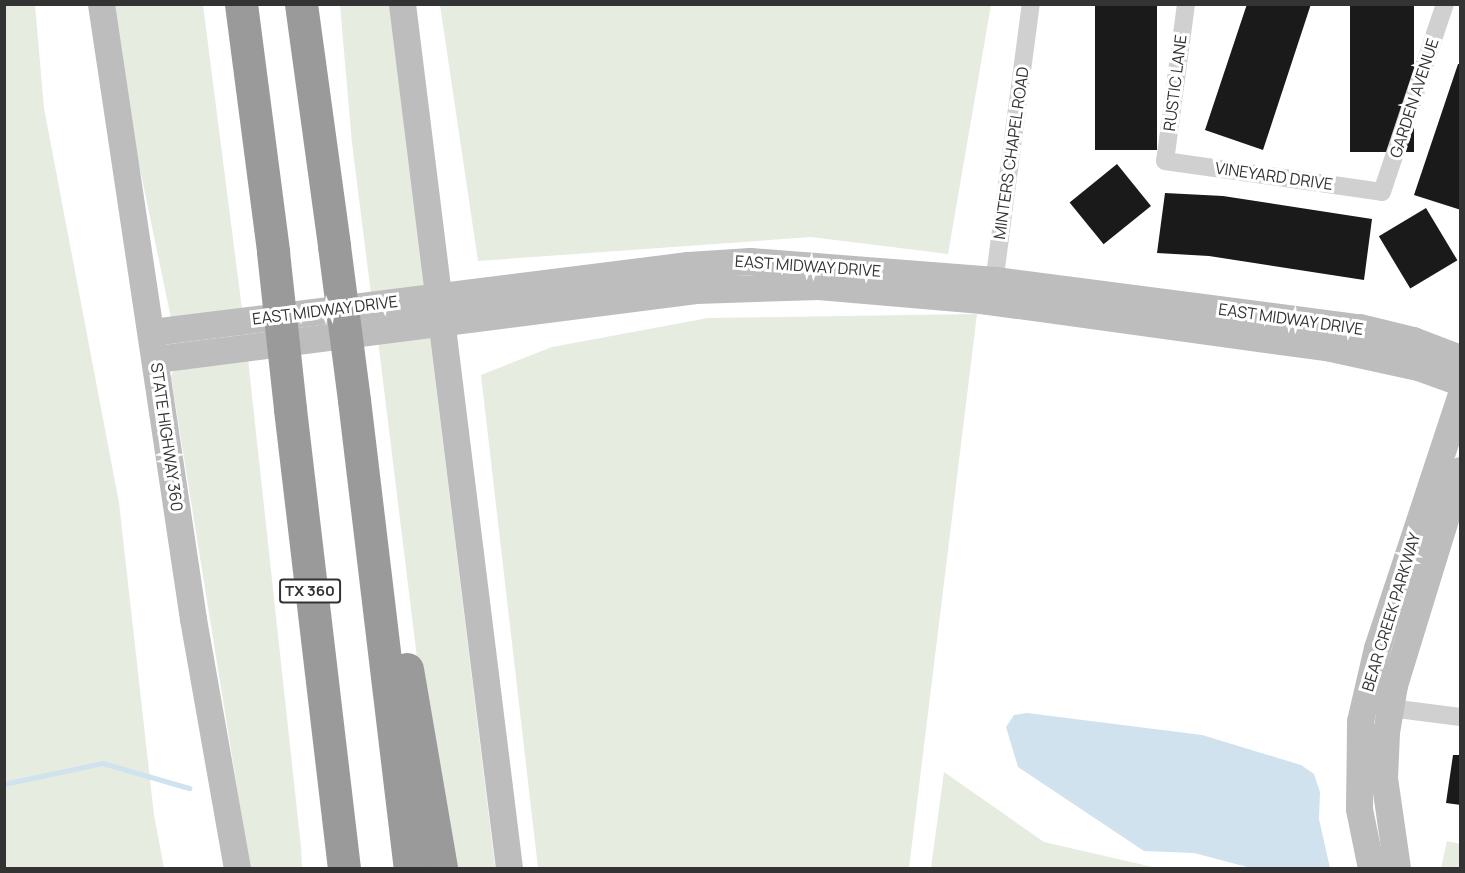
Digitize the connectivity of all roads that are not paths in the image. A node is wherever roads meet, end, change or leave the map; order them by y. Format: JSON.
{"nodes":[{"id":1,"x":101,"y":4,"type":"edge"},
{"id":2,"x":234,"y":4,"type":"edge"},
{"id":3,"x":241,"y":4,"type":"edge"},
{"id":4,"x":301,"y":4,"type":"edge"},
{"id":5,"x":322,"y":4,"type":"edge"},
{"id":6,"x":402,"y":4,"type":"edge"},
{"id":7,"x":1031,"y":4,"type":"edge"},
{"id":8,"x":1185,"y":4,"type":"edge"},
{"id":9,"x":1445,"y":4,"type":"edge"},
{"id":10,"x":247,"y":57,"type":"junction"},
{"id":11,"x":311,"y":89,"type":"junction"},
{"id":12,"x":1165,"y":161,"type":"joint"},
{"id":13,"x":1382,"y":192,"type":"joint"},
{"id":14,"x":994,"y":290,"type":"junction"},
{"id":15,"x":439,"y":296,"type":"junction"},
{"id":16,"x":443,"y":325,"type":"junction"},
{"id":17,"x":152,"y":332,"type":"junction"},
{"id":18,"x":1461,"y":357,"type":"edge"},
{"id":19,"x":156,"y":359,"type":"junction"},
{"id":20,"x":1461,"y":382,"type":"edge"},
{"id":21,"x":1461,"y":397,"type":"edge"},
{"id":22,"x":1461,"y":470,"type":"edge"},
{"id":23,"x":371,"y":544,"type":"junction"},
{"id":24,"x":1390,"y":708,"type":"junction"},
{"id":25,"x":1461,"y":717,"type":"edge"},
{"id":26,"x":330,"y":774,"type":"junction"},
{"id":27,"x":237,"y":868,"type":"edge"},
{"id":28,"x":323,"y":868,"type":"edge"},
{"id":29,"x":344,"y":868,"type":"edge"},
{"id":30,"x":410,"y":868,"type":"edge"},
{"id":31,"x":441,"y":868,"type":"edge"},
{"id":32,"x":509,"y":868,"type":"edge"},
{"id":33,"x":1371,"y":868,"type":"edge"},
{"id":34,"x":1397,"y":868,"type":"edge"}],
"edges":[{"from":1,"to":17,"type":"main road","name":"STATE HIGHWAY 360"},
{"from":2,"to":10,"type":"highway"},
{"from":3,"to":10,"type":"highway","number":"TX 360"},
{"from":4,"to":11,"type":"highway"},
{"from":5,"to":11,"type":"highway"},
{"from":6,"to":15,"type":"main road"},
{"from":7,"to":14,"type":"street","name":"MINTERS CHAPEL ROAD"},
{"from":8,"to":12,"type":"street","name":"RUSTIC LANE"},
{"from":9,"to":13,"type":"street","name":"GARDEN AVENUE"},
{"from":10,"to":26,"type":"highway","number":"TX 360","bridge":true},
{"from":11,"to":23,"type":"highway","bridge":true},
{"from":12,"to":13,"type":"street","name":"VINEYARD DRIVE"},
{"from":14,"to":15,"type":"main road","name":"EAST MIDWAY DRIVE"},
{"from":14,"to":16,"type":"main road","name":"EAST MIDWAY DRIVE"},
{"from":14,"to":18,"type":"main road","name":"EAST MIDWAY DRIVE"},
{"from":14,"to":20,"type":"main road","name":"EAST MIDWAY DRIVE"},
{"from":15,"to":16,"type":"main road"},
{"from":15,"to":17,"type":"main road","name":"EAST MIDWAY DRIVE"},
{"from":16,"to":19,"type":"main road","name":"EAST MIDWAY DRIVE"},
{"from":16,"to":32,"type":"main road"},
{"from":17,"to":19,"type":"main road","name":"STATE HIGHWAY 360"},
{"from":19,"to":27,"type":"main road","name":"STATE HIGHWAY 360"},
{"from":21,"to":33,"type":"main road","name":"BEAR CREEK PARKWAY"},
{"from":22,"to":24,"type":"main road","name":"BEAR CREEK PARKWAY"},
{"from":23,"to":30,"type":"highway"},
{"from":23,"to":31,"type":"highway"},
{"from":24,"to":25,"type":"street"},
{"from":24,"to":34,"type":"main road","name":"BEAR CREEK PARKWAY"},
{"from":26,"to":28,"type":"highway"},
{"from":26,"to":29,"type":"highway","number":"TX 360"}]}
